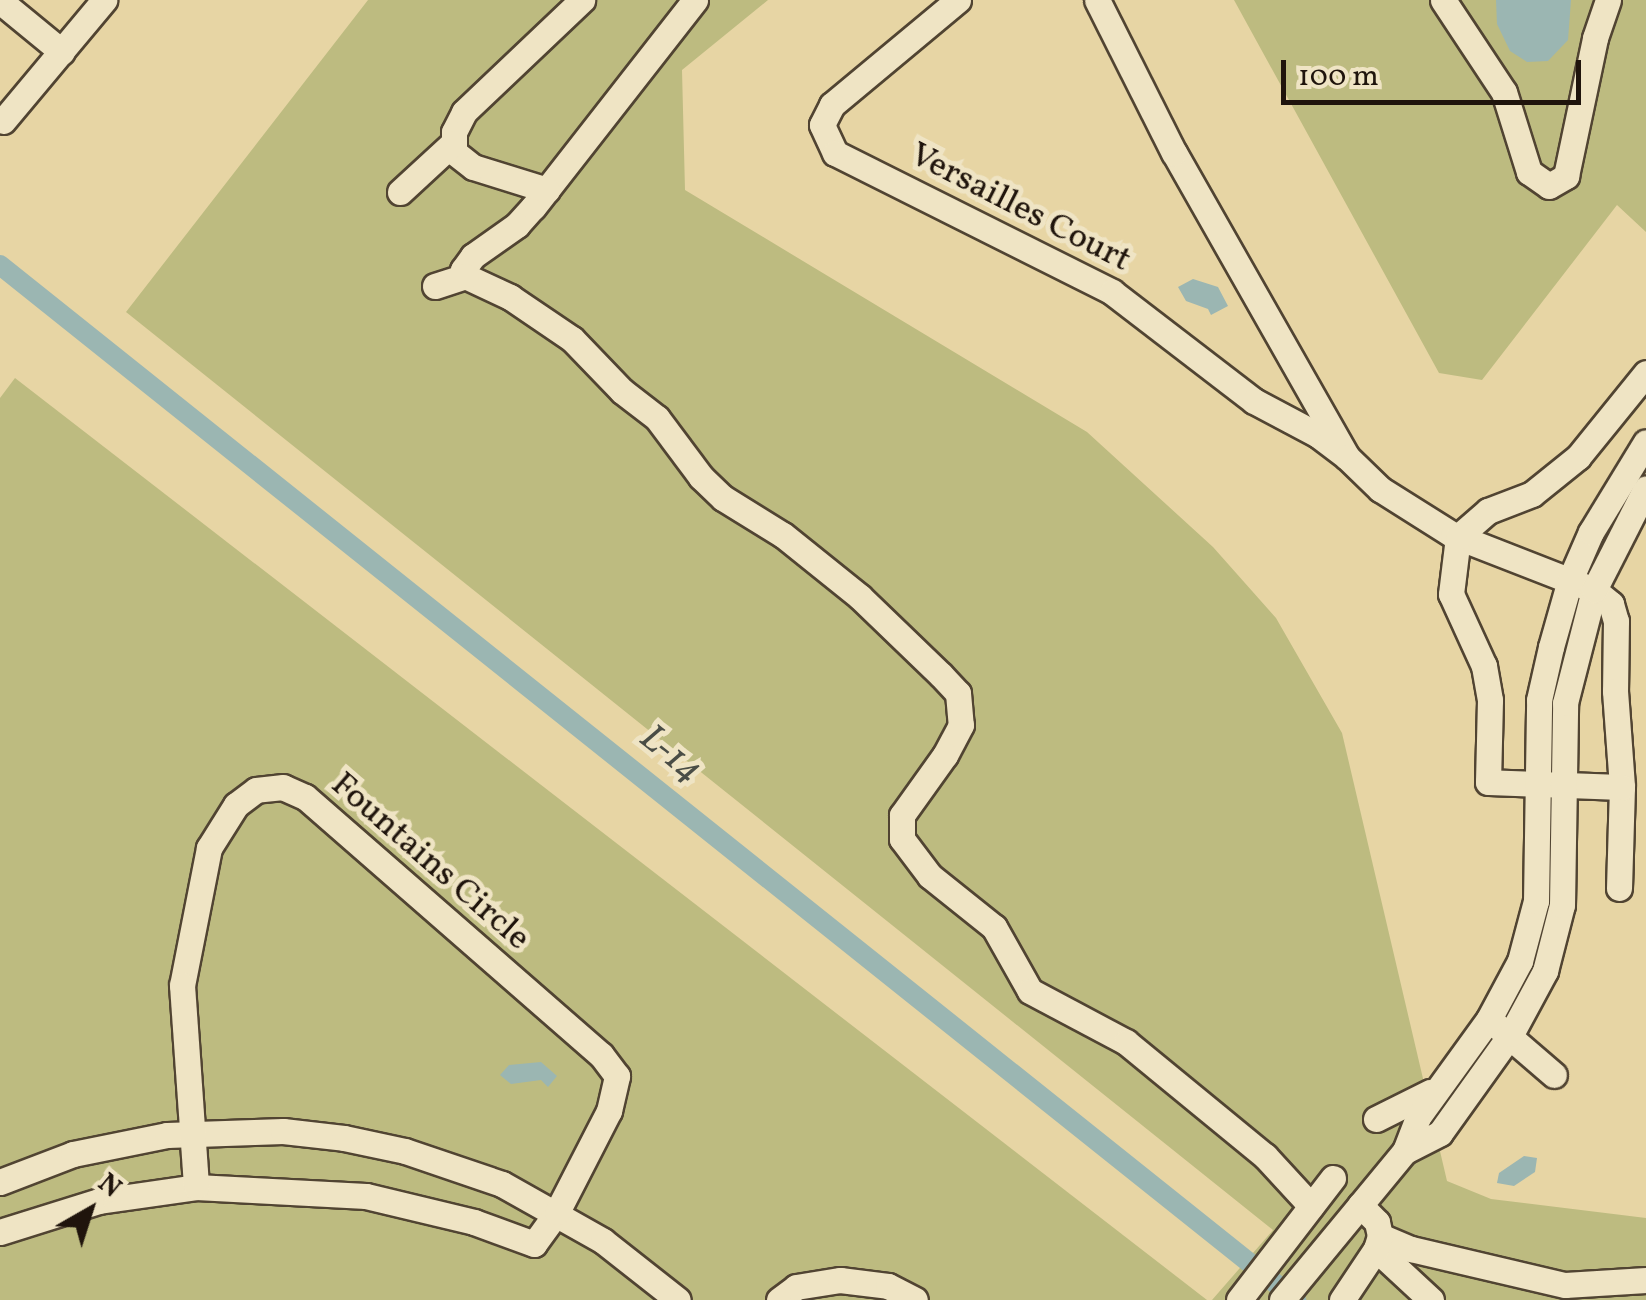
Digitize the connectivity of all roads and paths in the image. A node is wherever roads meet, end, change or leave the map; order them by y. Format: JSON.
{"nodes":[{"id":1,"x":0,"y":0,"type":"edge"},
{"id":2,"x":104,"y":0,"type":"edge"},
{"id":3,"x":582,"y":0,"type":"edge"},
{"id":4,"x":695,"y":0,"type":"edge"},
{"id":5,"x":958,"y":0,"type":"edge"},
{"id":6,"x":1097,"y":0,"type":"edge"},
{"id":7,"x":1443,"y":0,"type":"edge"},
{"id":8,"x":1608,"y":0,"type":"edge"},
{"id":9,"x":62,"y":52,"type":"junction"},
{"id":10,"x":3,"y":121,"type":"dead end"},
{"id":11,"x":452,"y":144,"type":"junction"},
{"id":12,"x":548,"y":190,"type":"junction"},
{"id":13,"x":400,"y":192,"type":"dead end"},
{"id":14,"x":464,"y":276,"type":"junction"},
{"id":15,"x":435,"y":286,"type":"dead end"},
{"id":16,"x":1646,"y":372,"type":"edge"},
{"id":17,"x":1646,"y":442,"type":"edge"},
{"id":18,"x":1347,"y":457,"type":"junction"},
{"id":19,"x":1646,"y":488,"type":"edge"},
{"id":20,"x":1458,"y":537,"type":"junction"},
{"id":21,"x":1570,"y":580,"type":"junction"},
{"id":22,"x":1594,"y":590,"type":"junction"},
{"id":23,"x":1535,"y":784,"type":"junction"},
{"id":24,"x":1562,"y":784,"type":"junction"},
{"id":25,"x":1622,"y":787,"type":"junction"},
{"id":26,"x":1619,"y":888,"type":"dead end"},
{"id":27,"x":1489,"y":1020,"type":"junction"},
{"id":28,"x":1510,"y":1037,"type":"junction"},
{"id":29,"x":1554,"y":1075,"type":"dead end"},
{"id":30,"x":1442,"y":1083,"type":"junction"},
{"id":31,"x":1376,"y":1119,"type":"dead end"},
{"id":32,"x":190,"y":1133,"type":"junction"},
{"id":33,"x":1405,"y":1151,"type":"junction"},
{"id":34,"x":1333,"y":1178,"type":"dead end"},
{"id":35,"x":0,"y":1182,"type":"edge"},
{"id":36,"x":196,"y":1186,"type":"junction"},
{"id":37,"x":1360,"y":1205,"type":"junction"},
{"id":38,"x":1312,"y":1206,"type":"junction"},
{"id":39,"x":557,"y":1212,"type":"junction"},
{"id":40,"x":0,"y":1232,"type":"edge"},
{"id":41,"x":1378,"y":1242,"type":"junction"},
{"id":42,"x":1646,"y":1280,"type":"edge"},
{"id":43,"x":678,"y":1300,"type":"edge"},
{"id":44,"x":779,"y":1300,"type":"edge"},
{"id":45,"x":915,"y":1300,"type":"edge"},
{"id":46,"x":1239,"y":1300,"type":"edge"},
{"id":47,"x":1282,"y":1300,"type":"edge"},
{"id":48,"x":1342,"y":1300,"type":"edge"},
{"id":49,"x":1431,"y":1300,"type":"edge"}],
"edges":[{"from":1,"to":9,"type":"street"},
{"from":2,"to":9,"type":"street"},
{"from":3,"to":11,"type":"street"},
{"from":4,"to":12,"type":"street"},
{"from":5,"to":18,"type":"street","name":"Versailles Court"},
{"from":6,"to":18,"type":"street","name":"Versailles Court"},
{"from":7,"to":8,"type":"street"},
{"from":9,"to":10,"type":"street"},
{"from":11,"to":12,"type":"street"},
{"from":11,"to":13,"type":"street"},
{"from":12,"to":14,"type":"street"},
{"from":14,"to":15,"type":"street"},
{"from":14,"to":38,"type":"street"},
{"from":16,"to":20,"type":"street"},
{"from":17,"to":21,"type":"street"},
{"from":18,"to":20,"type":"street","name":"Versailles Court"},
{"from":19,"to":22,"type":"street"},
{"from":20,"to":21,"type":"street","name":"Versailles Court"},
{"from":20,"to":23,"type":"street"},
{"from":21,"to":22,"type":"street","name":"Versailles Court"},
{"from":21,"to":23,"type":"street"},
{"from":22,"to":24,"type":"street"},
{"from":22,"to":25,"type":"street"},
{"from":23,"to":24,"type":"street"},
{"from":23,"to":27,"type":"street"},
{"from":24,"to":25,"type":"street"},
{"from":24,"to":28,"type":"street"},
{"from":25,"to":26,"type":"street"},
{"from":27,"to":28,"type":"street"},
{"from":27,"to":30,"type":"street"},
{"from":28,"to":29,"type":"street"},
{"from":28,"to":33,"type":"street"},
{"from":30,"to":31,"type":"street"},
{"from":30,"to":33,"type":"street"},
{"from":32,"to":35,"type":"street"},
{"from":32,"to":36,"type":"street"},
{"from":32,"to":39,"type":"street"},
{"from":32,"to":39,"type":"street","name":"Fountains Circle"},
{"from":33,"to":37,"type":"street"},
{"from":34,"to":38,"type":"street"},
{"from":36,"to":39,"type":"street"},
{"from":36,"to":40,"type":"street"},
{"from":37,"to":41,"type":"street"},
{"from":37,"to":47,"type":"street"},
{"from":38,"to":46,"type":"street"},
{"from":39,"to":43,"type":"street"},
{"from":41,"to":42,"type":"street"},
{"from":41,"to":48,"type":"street"},
{"from":41,"to":49,"type":"street"},
{"from":44,"to":45,"type":"street"}]}
